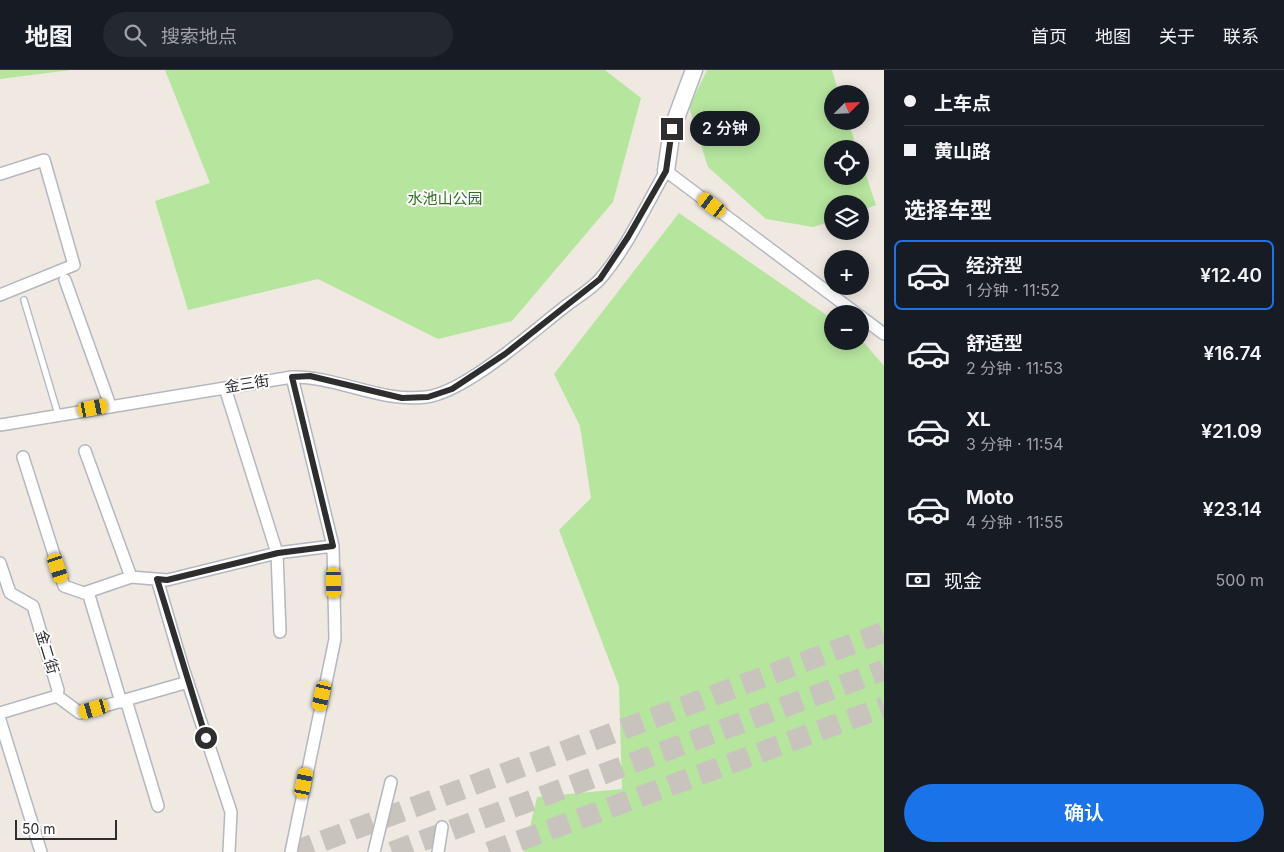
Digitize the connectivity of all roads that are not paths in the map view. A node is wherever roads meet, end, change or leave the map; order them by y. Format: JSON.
{"nodes":[{"id":1,"x":694,"y":70,"type":"edge"},
{"id":2,"x":666,"y":171,"type":"junction"},
{"id":3,"x":0,"y":174,"type":"edge"},
{"id":4,"x":65,"y":280,"type":"dead end"},
{"id":5,"x":0,"y":295,"type":"edge"},
{"id":6,"x":24,"y":300,"type":"dead end"},
{"id":7,"x":845,"y":305,"type":"edge"},
{"id":8,"x":869,"y":323,"type":"edge"},
{"id":9,"x":884,"y":334,"type":"edge"},
{"id":10,"x":292,"y":377,"type":"junction"},
{"id":11,"x":225,"y":388,"type":"junction"},
{"id":12,"x":110,"y":405,"type":"junction"},
{"id":13,"x":58,"y":414,"type":"junction"},
{"id":14,"x":0,"y":425,"type":"edge"},
{"id":15,"x":85,"y":452,"type":"dead end"},
{"id":16,"x":22,"y":457,"type":"dead end"},
{"id":17,"x":333,"y":546,"type":"junction"},
{"id":18,"x":278,"y":553,"type":"junction"},
{"id":19,"x":0,"y":563,"type":"edge"},
{"id":20,"x":131,"y":577,"type":"junction"},
{"id":21,"x":157,"y":579,"type":"junction"},
{"id":22,"x":88,"y":592,"type":"junction"},
{"id":23,"x":280,"y":632,"type":"dead end"},
{"id":24,"x":188,"y":682,"type":"junction"},
{"id":25,"x":57,"y":696,"type":"junction"},
{"id":26,"x":124,"y":701,"type":"junction"},
{"id":27,"x":0,"y":713,"type":"edge"},
{"id":28,"x":0,"y":720,"type":"edge"},
{"id":29,"x":390,"y":782,"type":"dead end"},
{"id":30,"x":158,"y":806,"type":"dead end"},
{"id":31,"x":442,"y":827,"type":"dead end"},
{"id":32,"x":41,"y":852,"type":"edge"},
{"id":33,"x":229,"y":852,"type":"edge"},
{"id":34,"x":291,"y":852,"type":"edge"},
{"id":35,"x":374,"y":852,"type":"edge"},
{"id":36,"x":438,"y":852,"type":"edge"}],
"edges":[{"from":1,"to":2,"type":"street"},
{"from":2,"to":7,"type":"street"},
{"from":2,"to":10,"type":"street","name":"金三街"},
{"from":3,"to":5,"type":"street"},
{"from":4,"to":12,"type":"street"},
{"from":6,"to":13,"type":"lane"},
{"from":8,"to":9,"type":"street"},
{"from":10,"to":11,"type":"street","name":"金三街"},
{"from":10,"to":17,"type":"street"},
{"from":11,"to":12,"type":"street","name":"金三街"},
{"from":11,"to":18,"type":"street"},
{"from":12,"to":13,"type":"street","name":"金三街"},
{"from":13,"to":14,"type":"street","name":"金三街"},
{"from":15,"to":20,"type":"street"},
{"from":16,"to":22,"type":"street"},
{"from":17,"to":18,"type":"street"},
{"from":17,"to":34,"type":"street"},
{"from":18,"to":21,"type":"street"},
{"from":18,"to":23,"type":"street"},
{"from":19,"to":25,"type":"street","name":"金二街"},
{"from":20,"to":21,"type":"street"},
{"from":20,"to":22,"type":"street"},
{"from":21,"to":24,"type":"street"},
{"from":22,"to":26,"type":"street"},
{"from":24,"to":26,"type":"street"},
{"from":24,"to":33,"type":"street"},
{"from":25,"to":26,"type":"street"},
{"from":25,"to":27,"type":"street","name":"金二街"},
{"from":26,"to":30,"type":"street"},
{"from":28,"to":32,"type":"street"},
{"from":29,"to":35,"type":"street"},
{"from":31,"to":36,"type":"street"}]}
